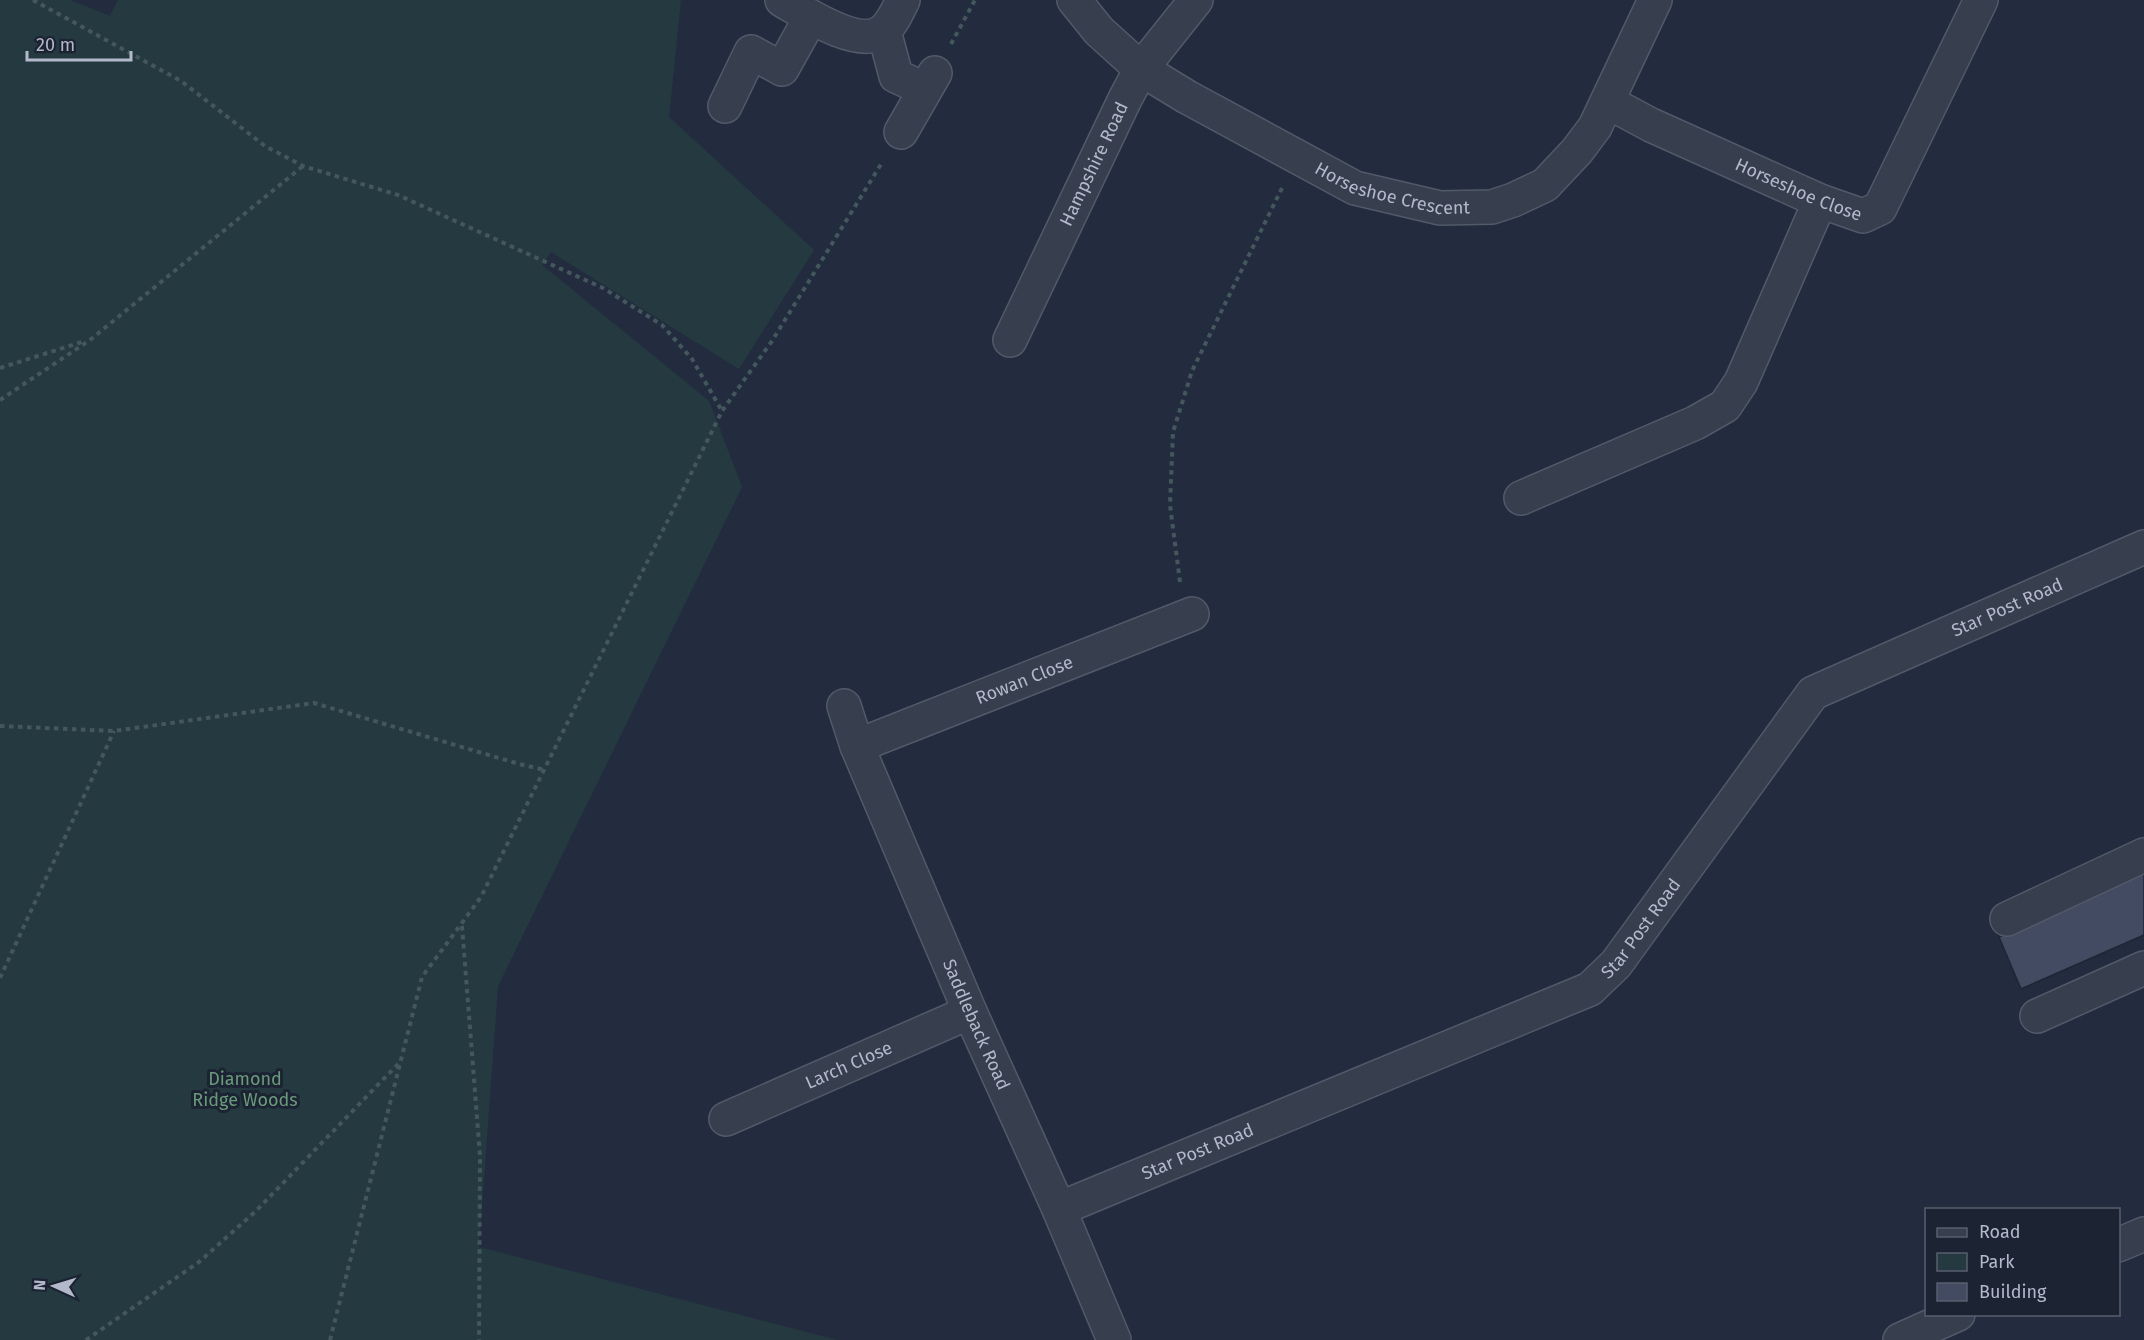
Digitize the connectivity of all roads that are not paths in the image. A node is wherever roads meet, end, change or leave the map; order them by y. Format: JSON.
{"nodes":[{"id":1,"x":903,"y":0,"type":"edge"},
{"id":2,"x":1074,"y":0,"type":"edge"},
{"id":3,"x":1196,"y":0,"type":"edge"},
{"id":4,"x":1655,"y":0,"type":"edge"},
{"id":5,"x":1981,"y":0,"type":"edge"},
{"id":6,"x":796,"y":8,"type":"edge"},
{"id":7,"x":884,"y":31,"type":"junction"},
{"id":8,"x":1141,"y":69,"type":"junction"},
{"id":9,"x":1608,"y":102,"type":"junction"},
{"id":10,"x":725,"y":106,"type":"dead end"},
{"id":11,"x":901,"y":132,"type":"road end"},
{"id":12,"x":1820,"y":201,"type":"junction"},
{"id":13,"x":1010,"y":340,"type":"dead end"},
{"id":14,"x":1521,"y":498,"type":"dead end"},
{"id":15,"x":2144,"y":547,"type":"edge"},
{"id":16,"x":1192,"y":614,"type":"road end"},
{"id":17,"x":844,"y":706,"type":"dead end"},
{"id":18,"x":857,"y":746,"type":"junction"},
{"id":19,"x":2144,"y":855,"type":"edge"},
{"id":20,"x":2007,"y":919,"type":"dead end"},
{"id":21,"x":2144,"y":968,"type":"edge"},
{"id":22,"x":970,"y":1012,"type":"junction"},
{"id":23,"x":2037,"y":1016,"type":"dead end"},
{"id":24,"x":726,"y":1119,"type":"dead end"},
{"id":25,"x":1059,"y":1209,"type":"junction"},
{"id":26,"x":2144,"y":1234,"type":"edge"},
{"id":27,"x":2120,"y":1244,"type":"edge"},
{"id":28,"x":1954,"y":1316,"type":"edge"},
{"id":29,"x":1114,"y":1340,"type":"edge"},
{"id":30,"x":1900,"y":1340,"type":"edge"}],
"edges":[{"from":1,"to":7,"type":"street"},
{"from":2,"to":8,"type":"street","name":"Horseshoe Crescent"},
{"from":3,"to":8,"type":"street","name":"Hampshire Road"},
{"from":4,"to":9,"type":"street","name":"Horseshoe Crescent"},
{"from":5,"to":12,"type":"street","name":"Horseshoe Close"},
{"from":6,"to":7,"type":"street"},
{"from":6,"to":10,"type":"street"},
{"from":7,"to":11,"type":"street"},
{"from":8,"to":9,"type":"street","name":"Horseshoe Crescent"},
{"from":8,"to":13,"type":"street","name":"Hampshire Road"},
{"from":9,"to":12,"type":"street","name":"Horseshoe Close"},
{"from":12,"to":14,"type":"street"},
{"from":15,"to":25,"type":"street","name":"Star Post Road"},
{"from":16,"to":18,"type":"street","name":"Rowan Close"},
{"from":17,"to":18,"type":"street","name":"Saddleback Road"},
{"from":18,"to":22,"type":"street","name":"Saddleback Road"},
{"from":19,"to":20,"type":"street"},
{"from":21,"to":23,"type":"street"},
{"from":22,"to":24,"type":"street","name":"Larch Close"},
{"from":22,"to":25,"type":"street","name":"Saddleback Road"},
{"from":25,"to":29,"type":"street","name":"Saddleback Road"},
{"from":26,"to":27,"type":"street"},
{"from":28,"to":30,"type":"street"}]}
